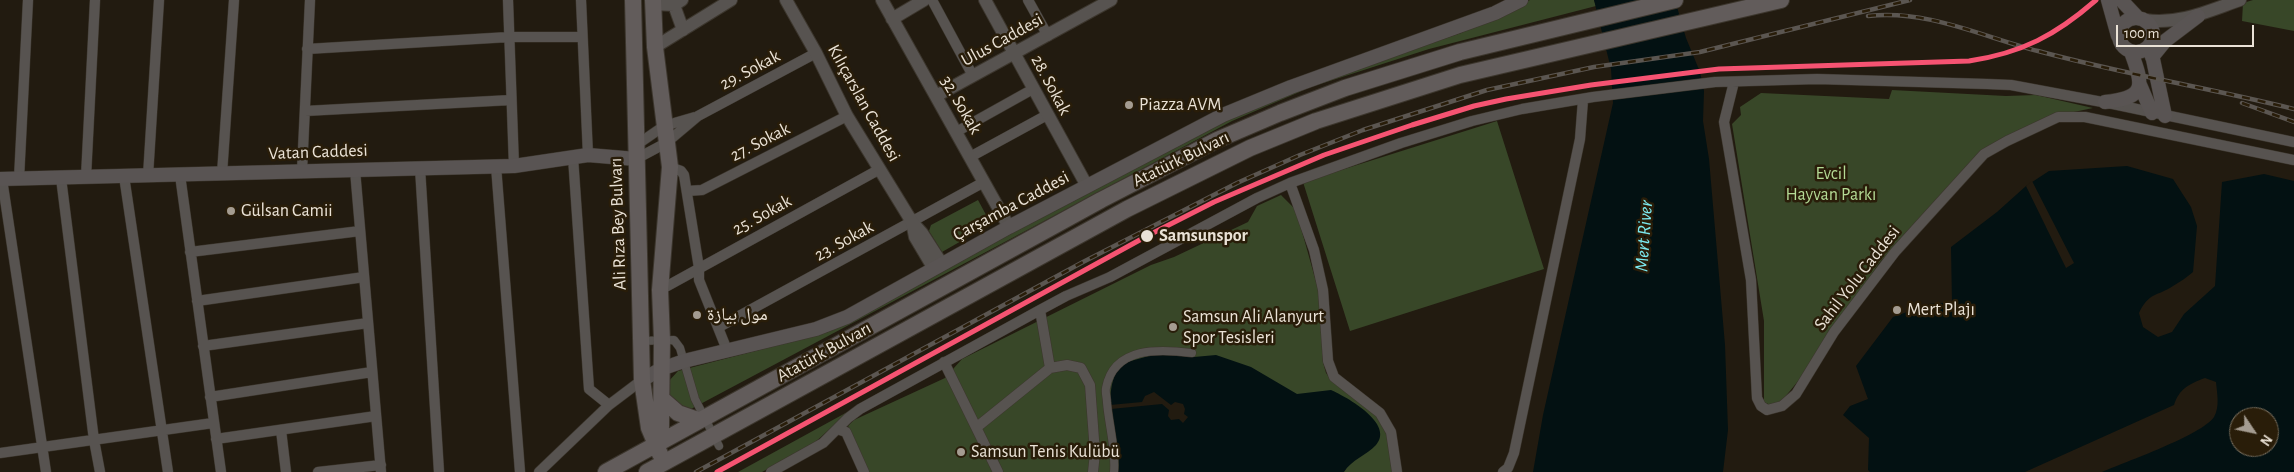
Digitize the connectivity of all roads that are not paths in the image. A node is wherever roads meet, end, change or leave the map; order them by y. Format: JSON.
{"nodes":[{"id":1,"x":28,"y":0,"type":"edge"},
{"id":2,"x":95,"y":0,"type":"edge"},
{"id":3,"x":159,"y":0,"type":"edge"},
{"id":4,"x":234,"y":0,"type":"edge"},
{"id":5,"x":310,"y":0,"type":"edge"},
{"id":6,"x":508,"y":0,"type":"edge"},
{"id":7,"x":581,"y":0,"type":"edge"},
{"id":8,"x":633,"y":0,"type":"edge"},
{"id":9,"x":730,"y":0,"type":"edge"},
{"id":10,"x":786,"y":0,"type":"edge"},
{"id":11,"x":882,"y":0,"type":"edge"},
{"id":12,"x":924,"y":0,"type":"edge"},
{"id":13,"x":932,"y":0,"type":"edge"},
{"id":14,"x":985,"y":0,"type":"edge"},
{"id":15,"x":1028,"y":0,"type":"edge"},
{"id":16,"x":1521,"y":0,"type":"edge"},
{"id":17,"x":1676,"y":0,"type":"edge"},
{"id":18,"x":1781,"y":0,"type":"edge"},
{"id":19,"x":2108,"y":0,"type":"edge"},
{"id":20,"x":2121,"y":0,"type":"edge"},
{"id":21,"x":2240,"y":0,"type":"edge"},
{"id":22,"x":653,"y":2,"type":"edge"},
{"id":23,"x":678,"y":2,"type":"edge"},
{"id":24,"x":1102,"y":2,"type":"edge"},
{"id":25,"x":2198,"y":16,"type":"junction"},
{"id":26,"x":892,"y":19,"type":"junction"},
{"id":27,"x":2141,"y":19,"type":"junction"},
{"id":28,"x":682,"y":30,"type":"junction"},
{"id":29,"x":1048,"y":36,"type":"junction"},
{"id":30,"x":2118,"y":36,"type":"junction"},
{"id":31,"x":509,"y":37,"type":"junction"},
{"id":32,"x":582,"y":37,"type":"junction"},
{"id":33,"x":655,"y":47,"type":"junction"},
{"id":34,"x":308,"y":49,"type":"junction"},
{"id":35,"x":2151,"y":51,"type":"junction"},
{"id":36,"x":2131,"y":52,"type":"junction"},
{"id":37,"x":816,"y":53,"type":"junction"},
{"id":38,"x":1014,"y":54,"type":"junction"},
{"id":39,"x":973,"y":76,"type":"junction"},
{"id":40,"x":1734,"y":82,"type":"junction"},
{"id":41,"x":2140,"y":85,"type":"junction"},
{"id":42,"x":1033,"y":89,"type":"junction"},
{"id":43,"x":936,"y":96,"type":"junction"},
{"id":44,"x":1588,"y":99,"type":"junction"},
{"id":45,"x":511,"y":100,"type":"junction"},
{"id":46,"x":2105,"y":102,"type":"junction"},
{"id":47,"x":304,"y":110,"type":"junction"},
{"id":48,"x":2158,"y":114,"type":"junction"},
{"id":49,"x":1047,"y":115,"type":"junction"},
{"id":50,"x":698,"y":116,"type":"junction"},
{"id":51,"x":847,"y":116,"type":"junction"},
{"id":52,"x":956,"y":132,"type":"junction"},
{"id":53,"x":665,"y":135,"type":"junction"},
{"id":54,"x":2294,"y":142,"type":"edge"},
{"id":55,"x":636,"y":152,"type":"junction"},
{"id":56,"x":593,"y":155,"type":"junction"},
{"id":57,"x":573,"y":157,"type":"junction"},
{"id":58,"x":970,"y":157,"type":"junction"},
{"id":59,"x":2294,"y":160,"type":"edge"},
{"id":60,"x":496,"y":166,"type":"junction"},
{"id":61,"x":514,"y":166,"type":"junction"},
{"id":62,"x":670,"y":166,"type":"junction"},
{"id":63,"x":420,"y":168,"type":"junction"},
{"id":64,"x":880,"y":169,"type":"junction"},
{"id":65,"x":355,"y":170,"type":"junction"},
{"id":66,"x":302,"y":172,"type":"junction"},
{"id":67,"x":222,"y":174,"type":"junction"},
{"id":68,"x":180,"y":175,"type":"junction"},
{"id":69,"x":124,"y":176,"type":"junction"},
{"id":70,"x":148,"y":176,"type":"junction"},
{"id":71,"x":86,"y":177,"type":"junction"},
{"id":72,"x":61,"y":178,"type":"junction"},
{"id":73,"x":1,"y":179,"type":"edge"},
{"id":74,"x":19,"y":179,"type":"junction"},
{"id":75,"x":984,"y":182,"type":"junction"},
{"id":76,"x":1290,"y":183,"type":"junction"},
{"id":77,"x":1087,"y":186,"type":"junction"},
{"id":78,"x":687,"y":191,"type":"junction"},
{"id":79,"x":912,"y":222,"type":"junction"},
{"id":80,"x":1009,"y":227,"type":"junction"},
{"id":81,"x":360,"y":231,"type":"junction"},
{"id":82,"x":190,"y":252,"type":"junction"},
{"id":83,"x":938,"y":267,"type":"junction"},
{"id":84,"x":699,"y":268,"type":"junction"},
{"id":85,"x":364,"y":277,"type":"junction"},
{"id":86,"x":660,"y":290,"type":"junction"},
{"id":87,"x":197,"y":301,"type":"junction"},
{"id":88,"x":1040,"y":310,"type":"junction"},
{"id":89,"x":368,"y":323,"type":"junction"},
{"id":90,"x":719,"y":328,"type":"junction"},
{"id":91,"x":662,"y":340,"type":"junction"},
{"id":92,"x":638,"y":341,"type":"junction"},
{"id":93,"x":203,"y":346,"type":"junction"},
{"id":94,"x":727,"y":350,"type":"junction"},
{"id":95,"x":1192,"y":353,"type":"dead end"},
{"id":96,"x":684,"y":361,"type":"junction"},
{"id":97,"x":944,"y":362,"type":"junction"},
{"id":98,"x":1050,"y":368,"type":"junction"},
{"id":99,"x":661,"y":369,"type":"junction"},
{"id":100,"x":372,"y":372,"type":"junction"},
{"id":101,"x":642,"y":380,"type":"junction"},
{"id":102,"x":210,"y":397,"type":"junction"},
{"id":103,"x":662,"y":399,"type":"junction"},
{"id":104,"x":609,"y":405,"type":"junction"},
{"id":105,"x":376,"y":416,"type":"junction"},
{"id":106,"x":701,"y":418,"type":"junction"},
{"id":107,"x":213,"y":423,"type":"junction"},
{"id":108,"x":977,"y":427,"type":"junction"},
{"id":109,"x":837,"y":429,"type":"junction"},
{"id":110,"x":162,"y":430,"type":"junction"},
{"id":111,"x":281,"y":430,"type":"junction"},
{"id":112,"x":216,"y":439,"type":"junction"},
{"id":113,"x":94,"y":440,"type":"junction"},
{"id":114,"x":716,"y":440,"type":"junction"},
{"id":115,"x":656,"y":445,"type":"junction"},
{"id":116,"x":42,"y":447,"type":"junction"},
{"id":117,"x":0,"y":453,"type":"edge"},
{"id":118,"x":663,"y":463,"type":"junction"},
{"id":119,"x":381,"y":468,"type":"edge"},
{"id":120,"x":46,"y":472,"type":"edge"},
{"id":121,"x":100,"y":472,"type":"edge"},
{"id":122,"x":168,"y":472,"type":"edge"},
{"id":123,"x":221,"y":472,"type":"edge"},
{"id":124,"x":286,"y":472,"type":"edge"},
{"id":125,"x":318,"y":472,"type":"edge"},
{"id":126,"x":439,"y":472,"type":"edge"},
{"id":127,"x":520,"y":472,"type":"edge"},
{"id":128,"x":539,"y":472,"type":"edge"},
{"id":129,"x":606,"y":472,"type":"edge"},
{"id":130,"x":647,"y":472,"type":"edge"},
{"id":131,"x":772,"y":472,"type":"edge"},
{"id":132,"x":864,"y":472,"type":"edge"},
{"id":133,"x":998,"y":472,"type":"edge"},
{"id":134,"x":1092,"y":472,"type":"edge"},
{"id":135,"x":1114,"y":472,"type":"edge"},
{"id":136,"x":1397,"y":472,"type":"edge"},
{"id":137,"x":1503,"y":472,"type":"edge"}],
"edges":[{"from":1,"to":74,"type":"street"},
{"from":2,"to":71,"type":"street"},
{"from":3,"to":70,"type":"street"},
{"from":4,"to":67,"type":"street"},
{"from":5,"to":34,"type":"street"},
{"from":6,"to":31,"type":"street"},
{"from":7,"to":32,"type":"street"},
{"from":8,"to":55,"type":"main road","name":"Ali Rıza Bey Bulvarı"},
{"from":9,"to":28,"type":"street"},
{"from":10,"to":37,"type":"street","name":"Kılıçarslan Caddesi"},
{"from":11,"to":26,"type":"street","name":"32. Sokak"},
{"from":12,"to":26,"type":"street"},
{"from":13,"to":39,"type":"street"},
{"from":14,"to":38,"type":"street","name":"28. Sokak"},
{"from":15,"to":29,"type":"street"},
{"from":16,"to":77,"type":"main road","name":"Çarşamba Caddesi"},
{"from":17,"to":106,"type":"main road","name":"Atatürk Bulvarı"},
{"from":18,"to":114,"type":"main road","name":"Atatürk Bulvarı"},
{"from":19,"to":30,"type":"main road"},
{"from":20,"to":27,"type":"main road"},
{"from":21,"to":25,"type":"street"},
{"from":22,"to":23,"type":"street"},
{"from":22,"to":33,"type":"main road"},
{"from":23,"to":28,"type":"street"},
{"from":24,"to":29,"type":"street","name":"Ulus Caddesi"},
{"from":25,"to":27,"type":"street"},
{"from":25,"to":35,"type":"main road"},
{"from":26,"to":43,"type":"street","name":"32. Sokak"},
{"from":27,"to":30,"type":"main road"},
{"from":27,"to":35,"type":"main road"},
{"from":28,"to":33,"type":"street"},
{"from":29,"to":38,"type":"street","name":"Ulus Caddesi"},
{"from":30,"to":36,"type":"main road"},
{"from":31,"to":32,"type":"street"},
{"from":31,"to":34,"type":"street"},
{"from":31,"to":45,"type":"street"},
{"from":32,"to":56,"type":"street"},
{"from":33,"to":53,"type":"main road"},
{"from":34,"to":47,"type":"street"},
{"from":35,"to":36,"type":"main road"},
{"from":35,"to":48,"type":"main road"},
{"from":36,"to":41,"type":"main road"},
{"from":37,"to":50,"type":"street","name":"29. Sokak"},
{"from":37,"to":51,"type":"street","name":"Kılıçarslan Caddesi"},
{"from":38,"to":39,"type":"street","name":"Ulus Caddesi"},
{"from":38,"to":42,"type":"street","name":"28. Sokak"},
{"from":39,"to":43,"type":"street","name":"Ulus Caddesi"},
{"from":40,"to":44,"type":"street"},
{"from":40,"to":46,"type":"street"},
{"from":40,"to":59,"type":"street","name":"Sahil Yolu Caddesi"},
{"from":41,"to":46,"type":"main road"},
{"from":41,"to":48,"type":"main road"},
{"from":42,"to":49,"type":"street","name":"28. Sokak"},
{"from":42,"to":52,"type":"street"},
{"from":43,"to":52,"type":"street","name":"32. Sokak"},
{"from":44,"to":76,"type":"street"},
{"from":44,"to":137,"type":"street"},
{"from":45,"to":47,"type":"street"},
{"from":45,"to":61,"type":"street"},
{"from":46,"to":48,"type":"street"},
{"from":47,"to":66,"type":"street"},
{"from":48,"to":54,"type":"street"},
{"from":49,"to":58,"type":"street"},
{"from":49,"to":77,"type":"street","name":"28. Sokak"},
{"from":50,"to":53,"type":"street"},
{"from":50,"to":53,"type":"street"},
{"from":51,"to":64,"type":"street","name":"Kılıçarslan Caddesi"},
{"from":51,"to":78,"type":"street","name":"27. Sokak"},
{"from":52,"to":58,"type":"street","name":"32. Sokak"},
{"from":53,"to":55,"type":"street"},
{"from":53,"to":55,"type":"street"},
{"from":53,"to":62,"type":"main road"},
{"from":55,"to":56,"type":"main road","name":"Vatan Caddesi"},
{"from":55,"to":92,"type":"main road","name":"Ali Rıza Bey Bulvarı"},
{"from":56,"to":57,"type":"main road","name":"Vatan Caddesi"},
{"from":57,"to":61,"type":"main road","name":"Vatan Caddesi"},
{"from":57,"to":104,"type":"street"},
{"from":58,"to":75,"type":"street","name":"32. Sokak"},
{"from":60,"to":61,"type":"main road","name":"Vatan Caddesi"},
{"from":60,"to":63,"type":"main road","name":"Vatan Caddesi"},
{"from":60,"to":127,"type":"street"},
{"from":62,"to":78,"type":"street"},
{"from":62,"to":86,"type":"main road"},
{"from":63,"to":65,"type":"main road","name":"Vatan Caddesi"},
{"from":63,"to":126,"type":"street"},
{"from":64,"to":79,"type":"street","name":"Kılıçarslan Caddesi"},
{"from":64,"to":84,"type":"street","name":"25. Sokak"},
{"from":65,"to":66,"type":"main road","name":"Vatan Caddesi"},
{"from":65,"to":81,"type":"street"},
{"from":66,"to":67,"type":"main road","name":"Vatan Caddesi"},
{"from":67,"to":68,"type":"main road","name":"Vatan Caddesi"},
{"from":68,"to":70,"type":"main road","name":"Vatan Caddesi"},
{"from":68,"to":82,"type":"street"},
{"from":69,"to":70,"type":"main road","name":"Vatan Caddesi"},
{"from":69,"to":71,"type":"main road","name":"Vatan Caddesi"},
{"from":69,"to":110,"type":"street"},
{"from":71,"to":72,"type":"main road","name":"Vatan Caddesi"},
{"from":72,"to":74,"type":"main road","name":"Vatan Caddesi"},
{"from":72,"to":113,"type":"street"},
{"from":73,"to":74,"type":"main road","name":"Vatan Caddesi"},
{"from":73,"to":116,"type":"street"},
{"from":75,"to":79,"type":"street","name":"23. Sokak"},
{"from":75,"to":80,"type":"street","name":"32. Sokak"},
{"from":76,"to":88,"type":"street"},
{"from":76,"to":136,"type":"street"},
{"from":77,"to":80,"type":"main road","name":"Çarşamba Caddesi"},
{"from":78,"to":84,"type":"street"},
{"from":79,"to":83,"type":"street","name":"Kılıçarslan Caddesi"},
{"from":79,"to":90,"type":"street","name":"23. Sokak"},
{"from":80,"to":83,"type":"main road","name":"Çarşamba Caddesi"},
{"from":81,"to":82,"type":"street"},
{"from":81,"to":85,"type":"street"},
{"from":82,"to":87,"type":"street"},
{"from":83,"to":94,"type":"main road","name":"Çarşamba Caddesi"},
{"from":84,"to":86,"type":"street","name":"25. Sokak"},
{"from":84,"to":90,"type":"street"},
{"from":85,"to":87,"type":"street"},
{"from":85,"to":89,"type":"street"},
{"from":86,"to":91,"type":"main road"},
{"from":87,"to":93,"type":"street"},
{"from":88,"to":97,"type":"street"},
{"from":88,"to":98,"type":"street"},
{"from":89,"to":93,"type":"street"},
{"from":89,"to":100,"type":"street"},
{"from":90,"to":94,"type":"street"},
{"from":91,"to":92,"type":"street"},
{"from":91,"to":96,"type":"street"},
{"from":91,"to":99,"type":"main road"},
{"from":92,"to":101,"type":"main road","name":"Ali Rıza Bey Bulvarı"},
{"from":93,"to":102,"type":"street"},
{"from":94,"to":96,"type":"main road","name":"Çarşamba Caddesi"},
{"from":95,"to":135,"type":"street"},
{"from":96,"to":99,"type":"main road","name":"Çarşamba Caddesi"},
{"from":96,"to":106,"type":"street"},
{"from":97,"to":108,"type":"street"},
{"from":97,"to":109,"type":"street"},
{"from":98,"to":108,"type":"street"},
{"from":98,"to":134,"type":"street"},
{"from":99,"to":101,"type":"main road","name":"Çarşamba Caddesi"},
{"from":99,"to":103,"type":"main road"},
{"from":100,"to":102,"type":"street"},
{"from":100,"to":105,"type":"street"},
{"from":101,"to":104,"type":"street","name":"Çarşamba Caddesi"},
{"from":101,"to":115,"type":"main road","name":"Ali Rıza Bey Bulvarı"},
{"from":102,"to":107,"type":"street"},
{"from":103,"to":106,"type":"main road"},
{"from":103,"to":115,"type":"main road"},
{"from":104,"to":128,"type":"street","name":"Çarşamba Caddesi"},
{"from":105,"to":111,"type":"street"},
{"from":105,"to":119,"type":"street"},
{"from":106,"to":114,"type":"street"},
{"from":106,"to":115,"type":"main road","name":"Atatürk Bulvarı"},
{"from":107,"to":110,"type":"street"},
{"from":107,"to":112,"type":"street"},
{"from":108,"to":133,"type":"street"},
{"from":109,"to":131,"type":"street"},
{"from":109,"to":132,"type":"street"},
{"from":110,"to":113,"type":"street"},
{"from":110,"to":122,"type":"street"},
{"from":111,"to":112,"type":"street"},
{"from":111,"to":124,"type":"street"},
{"from":112,"to":123,"type":"street"},
{"from":113,"to":116,"type":"street"},
{"from":113,"to":121,"type":"street"},
{"from":114,"to":118,"type":"main road","name":"Atatürk Bulvarı"},
{"from":115,"to":118,"type":"main road","name":"Ali Rıza Bey Bulvarı"},
{"from":115,"to":129,"type":"main road","name":"Atatürk Bulvarı"},
{"from":116,"to":117,"type":"street"},
{"from":116,"to":120,"type":"street"},
{"from":118,"to":130,"type":"main road","name":"Atatürk Bulvarı"},
{"from":119,"to":125,"type":"street"}]}
